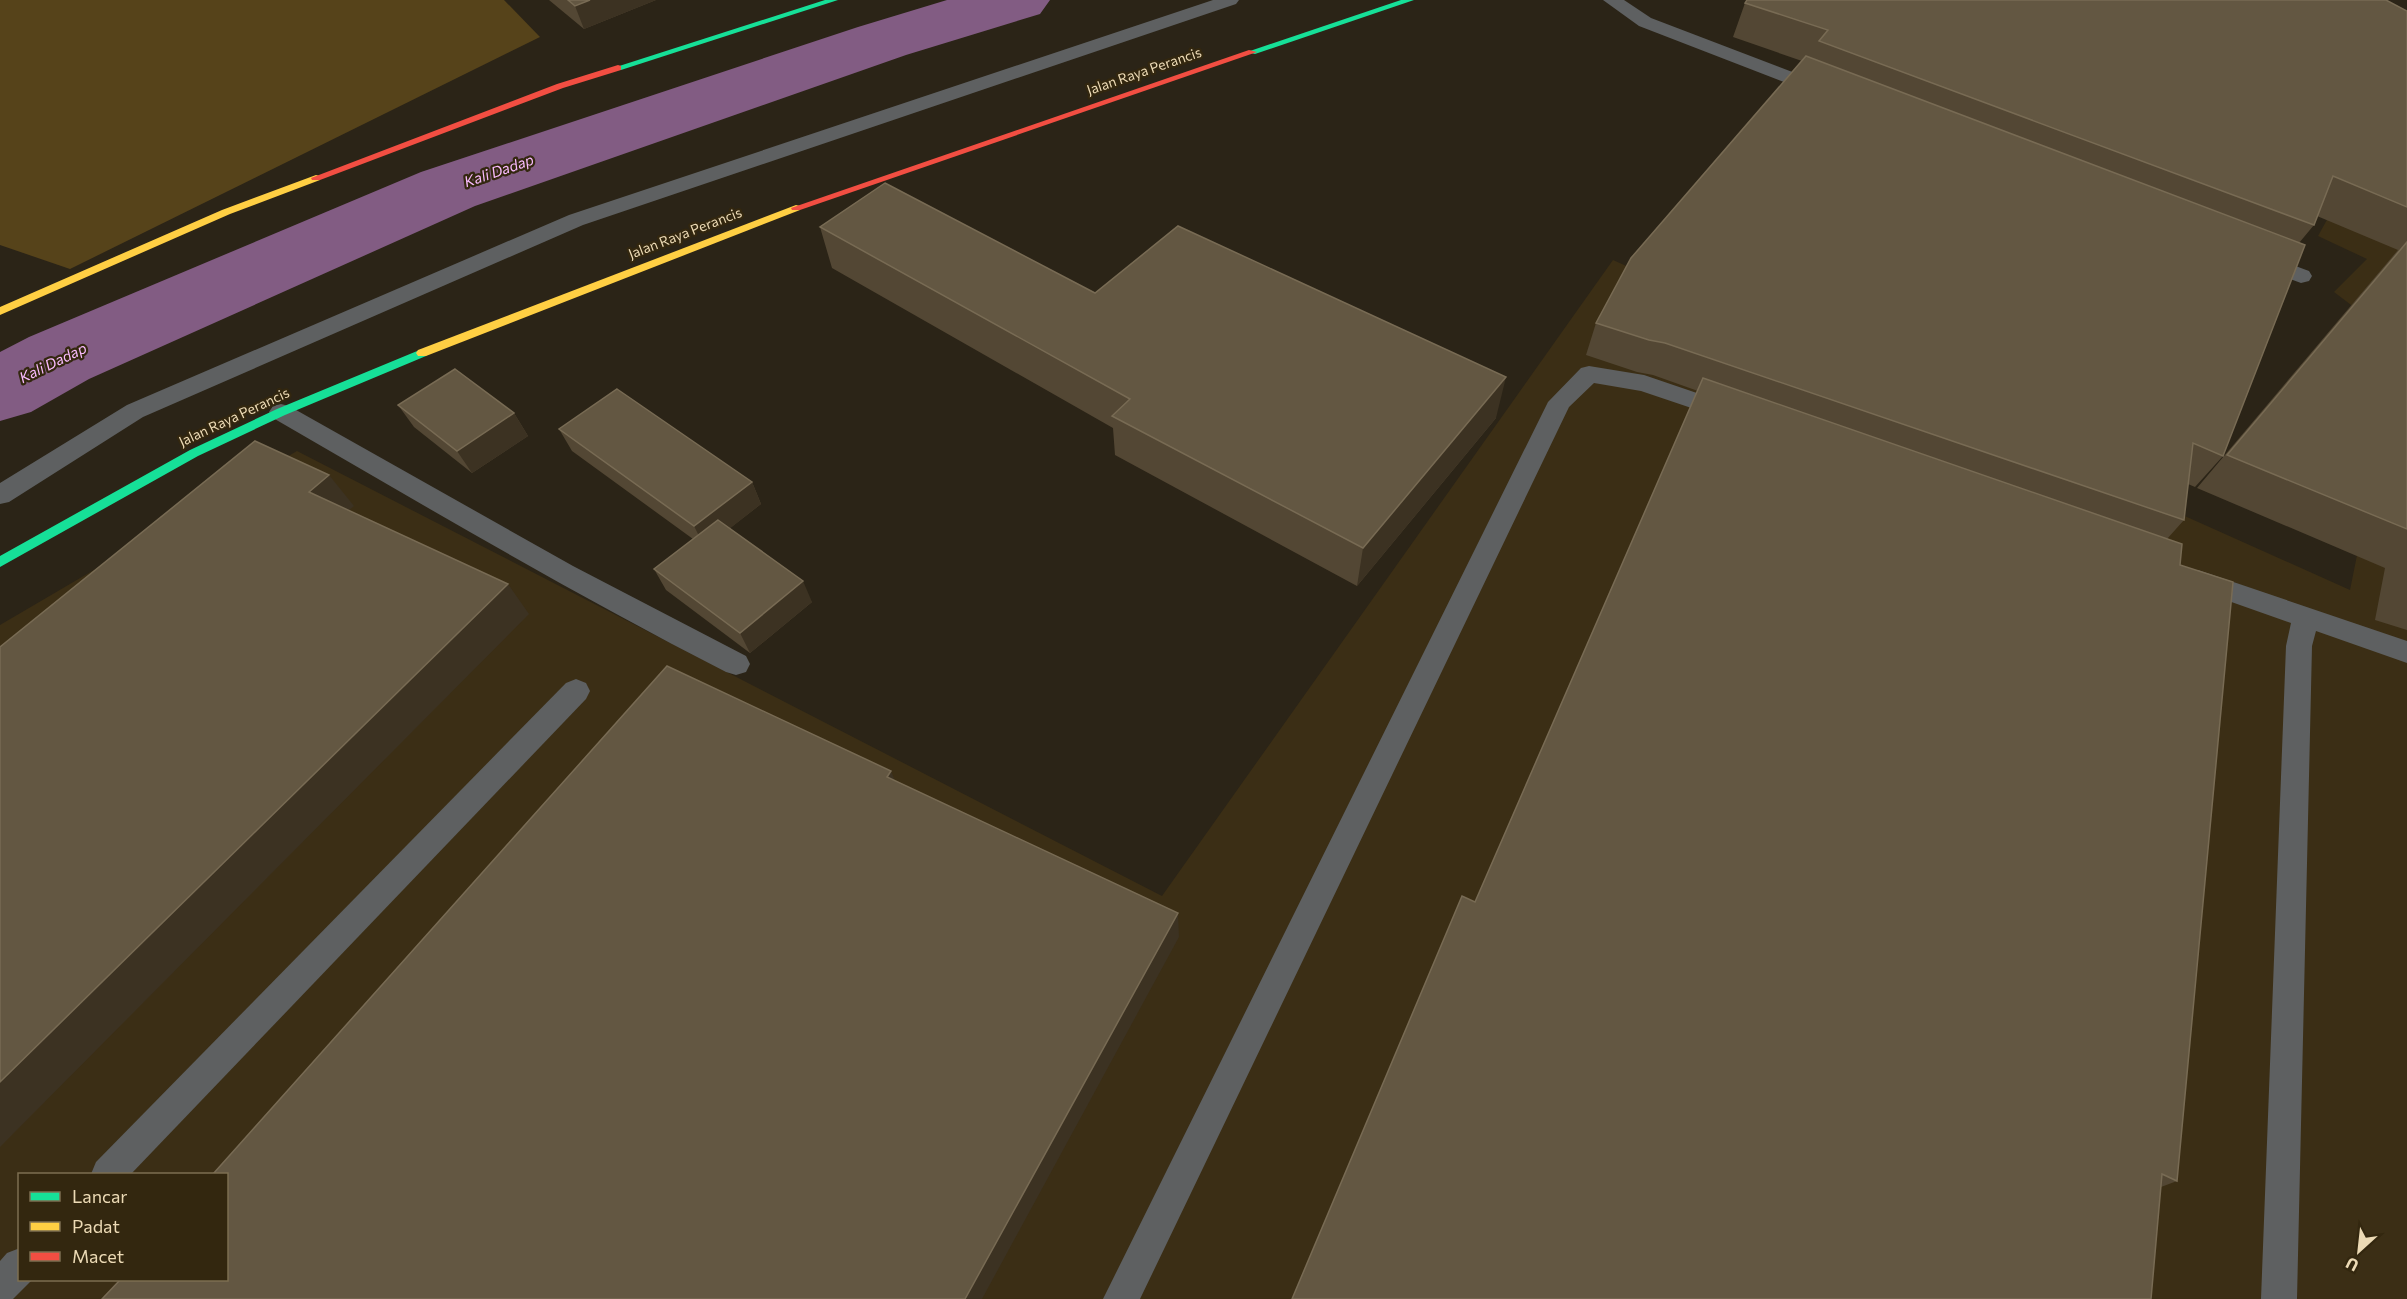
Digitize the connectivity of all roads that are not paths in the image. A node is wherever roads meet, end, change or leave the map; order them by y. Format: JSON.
{"nodes":[{"id":1,"x":834,"y":0,"type":"edge"},
{"id":2,"x":1230,"y":0,"type":"edge"},
{"id":3,"x":1410,"y":0,"type":"edge"},
{"id":4,"x":1612,"y":0,"type":"edge"},
{"id":5,"x":1834,"y":95,"type":"edge"},
{"id":6,"x":2245,"y":254,"type":"edge"},
{"id":7,"x":2301,"y":276,"type":"edge"},
{"id":8,"x":0,"y":311,"type":"edge"},
{"id":9,"x":281,"y":412,"type":"junction"},
{"id":10,"x":1745,"y":419,"type":"edge"},
{"id":11,"x":0,"y":495,"type":"edge"},
{"id":12,"x":0,"y":562,"type":"edge"},
{"id":13,"x":2181,"y":574,"type":"edge"},
{"id":14,"x":2304,"y":618,"type":"junction"},
{"id":15,"x":2407,"y":652,"type":"edge"},
{"id":16,"x":736,"y":664,"type":"dead end"},
{"id":17,"x":576,"y":691,"type":"dead end"},
{"id":18,"x":109,"y":1173,"type":"edge"},
{"id":19,"x":18,"y":1268,"type":"edge"},
{"id":20,"x":0,"y":1286,"type":"edge"},
{"id":21,"x":1121,"y":1299,"type":"edge"},
{"id":22,"x":2279,"y":1299,"type":"edge"}],
"edges":[{"from":1,"to":8,"type":"street"},
{"from":2,"to":11,"type":"lane"},
{"from":3,"to":9,"type":"street","name":"Jalan Raya Perancis"},
{"from":4,"to":5,"type":"lane"},
{"from":6,"to":7,"type":"lane"},
{"from":9,"to":12,"type":"street","name":"Jalan Raya Perancis"},
{"from":9,"to":16,"type":"lane"},
{"from":10,"to":21,"type":"lane"},
{"from":13,"to":14,"type":"lane"},
{"from":14,"to":15,"type":"lane"},
{"from":14,"to":22,"type":"lane"},
{"from":17,"to":18,"type":"lane"},
{"from":19,"to":20,"type":"lane"}]}
